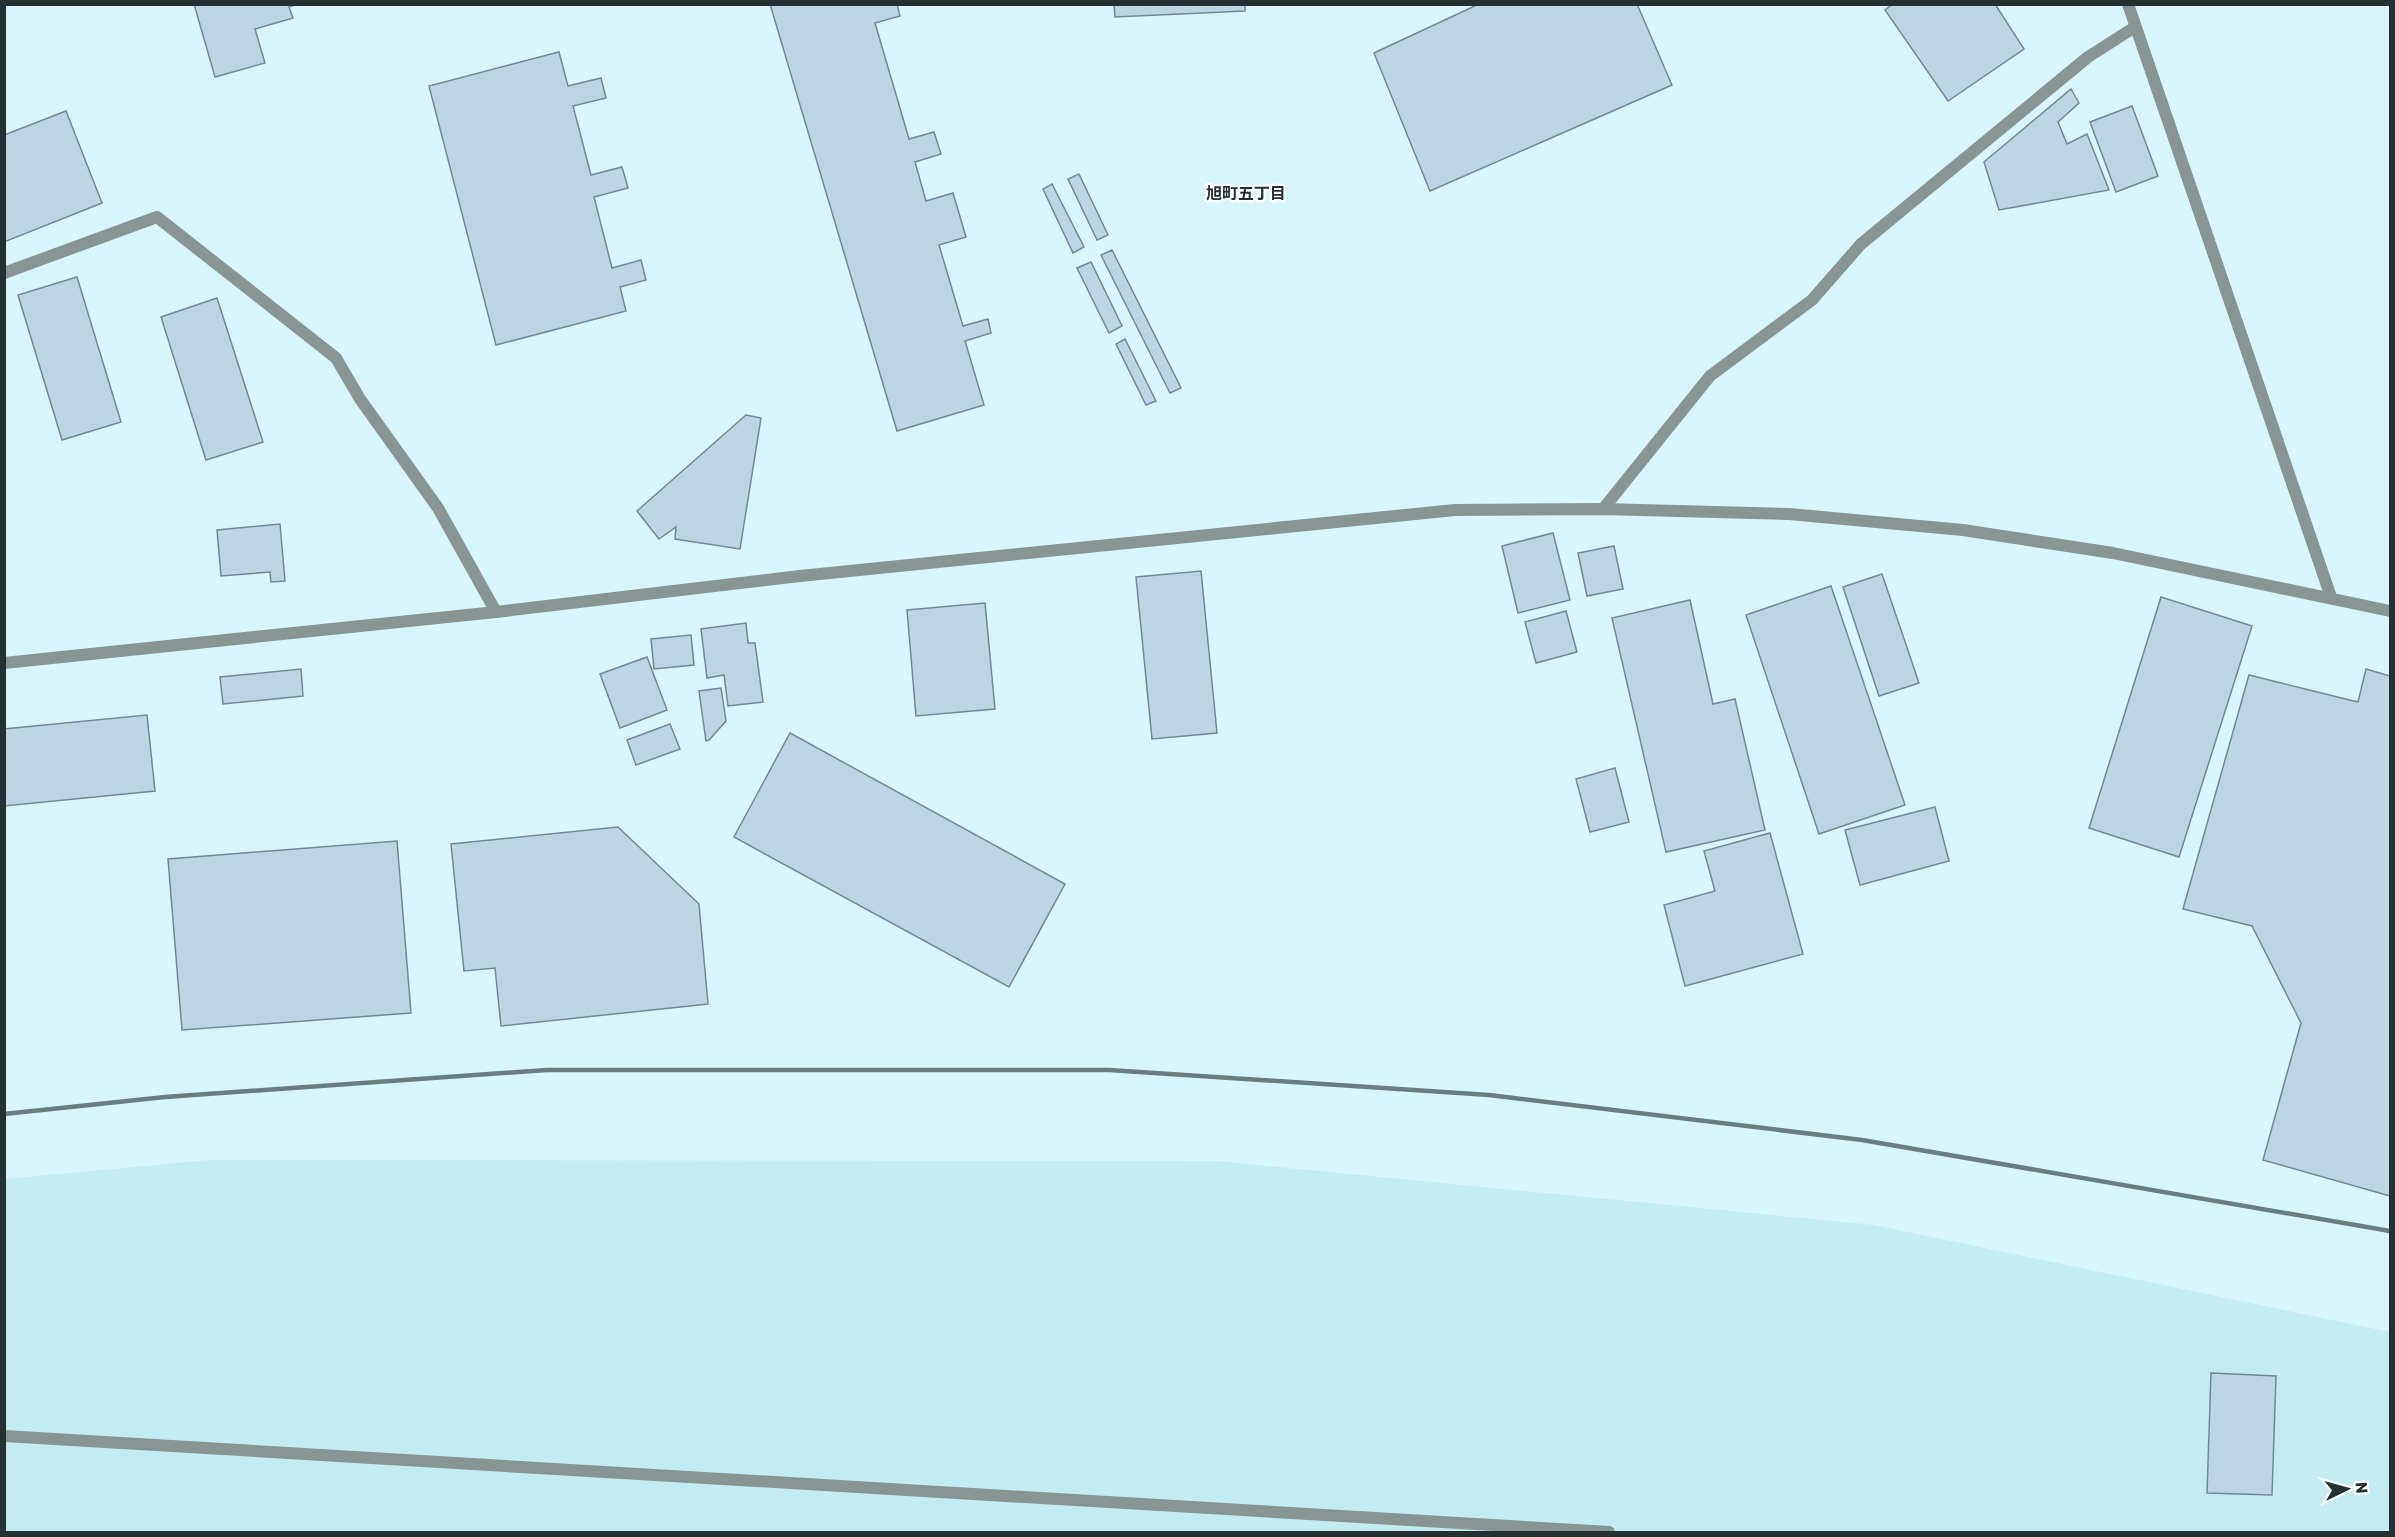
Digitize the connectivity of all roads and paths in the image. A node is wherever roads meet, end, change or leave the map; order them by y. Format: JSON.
{"nodes":[{"id":1,"x":2128,"y":4,"type":"edge"},
{"id":2,"x":2135,"y":27,"type":"junction"},
{"id":3,"x":4,"y":273,"type":"edge"},
{"id":4,"x":1603,"y":509,"type":"junction"},
{"id":5,"x":2331,"y":597,"type":"junction"},
{"id":6,"x":2391,"y":611,"type":"edge"},
{"id":7,"x":496,"y":612,"type":"junction"},
{"id":8,"x":4,"y":663,"type":"edge"},
{"id":9,"x":4,"y":1436,"type":"edge"},
{"id":10,"x":1609,"y":1533,"type":"edge"}],
"edges":[{"from":1,"to":2,"type":"street"},
{"from":2,"to":4,"type":"street"},
{"from":2,"to":5,"type":"street"},
{"from":3,"to":7,"type":"street"},
{"from":4,"to":5,"type":"street"},
{"from":4,"to":7,"type":"street"},
{"from":5,"to":6,"type":"street"},
{"from":7,"to":8,"type":"street"},
{"from":9,"to":10,"type":"street"}]}
